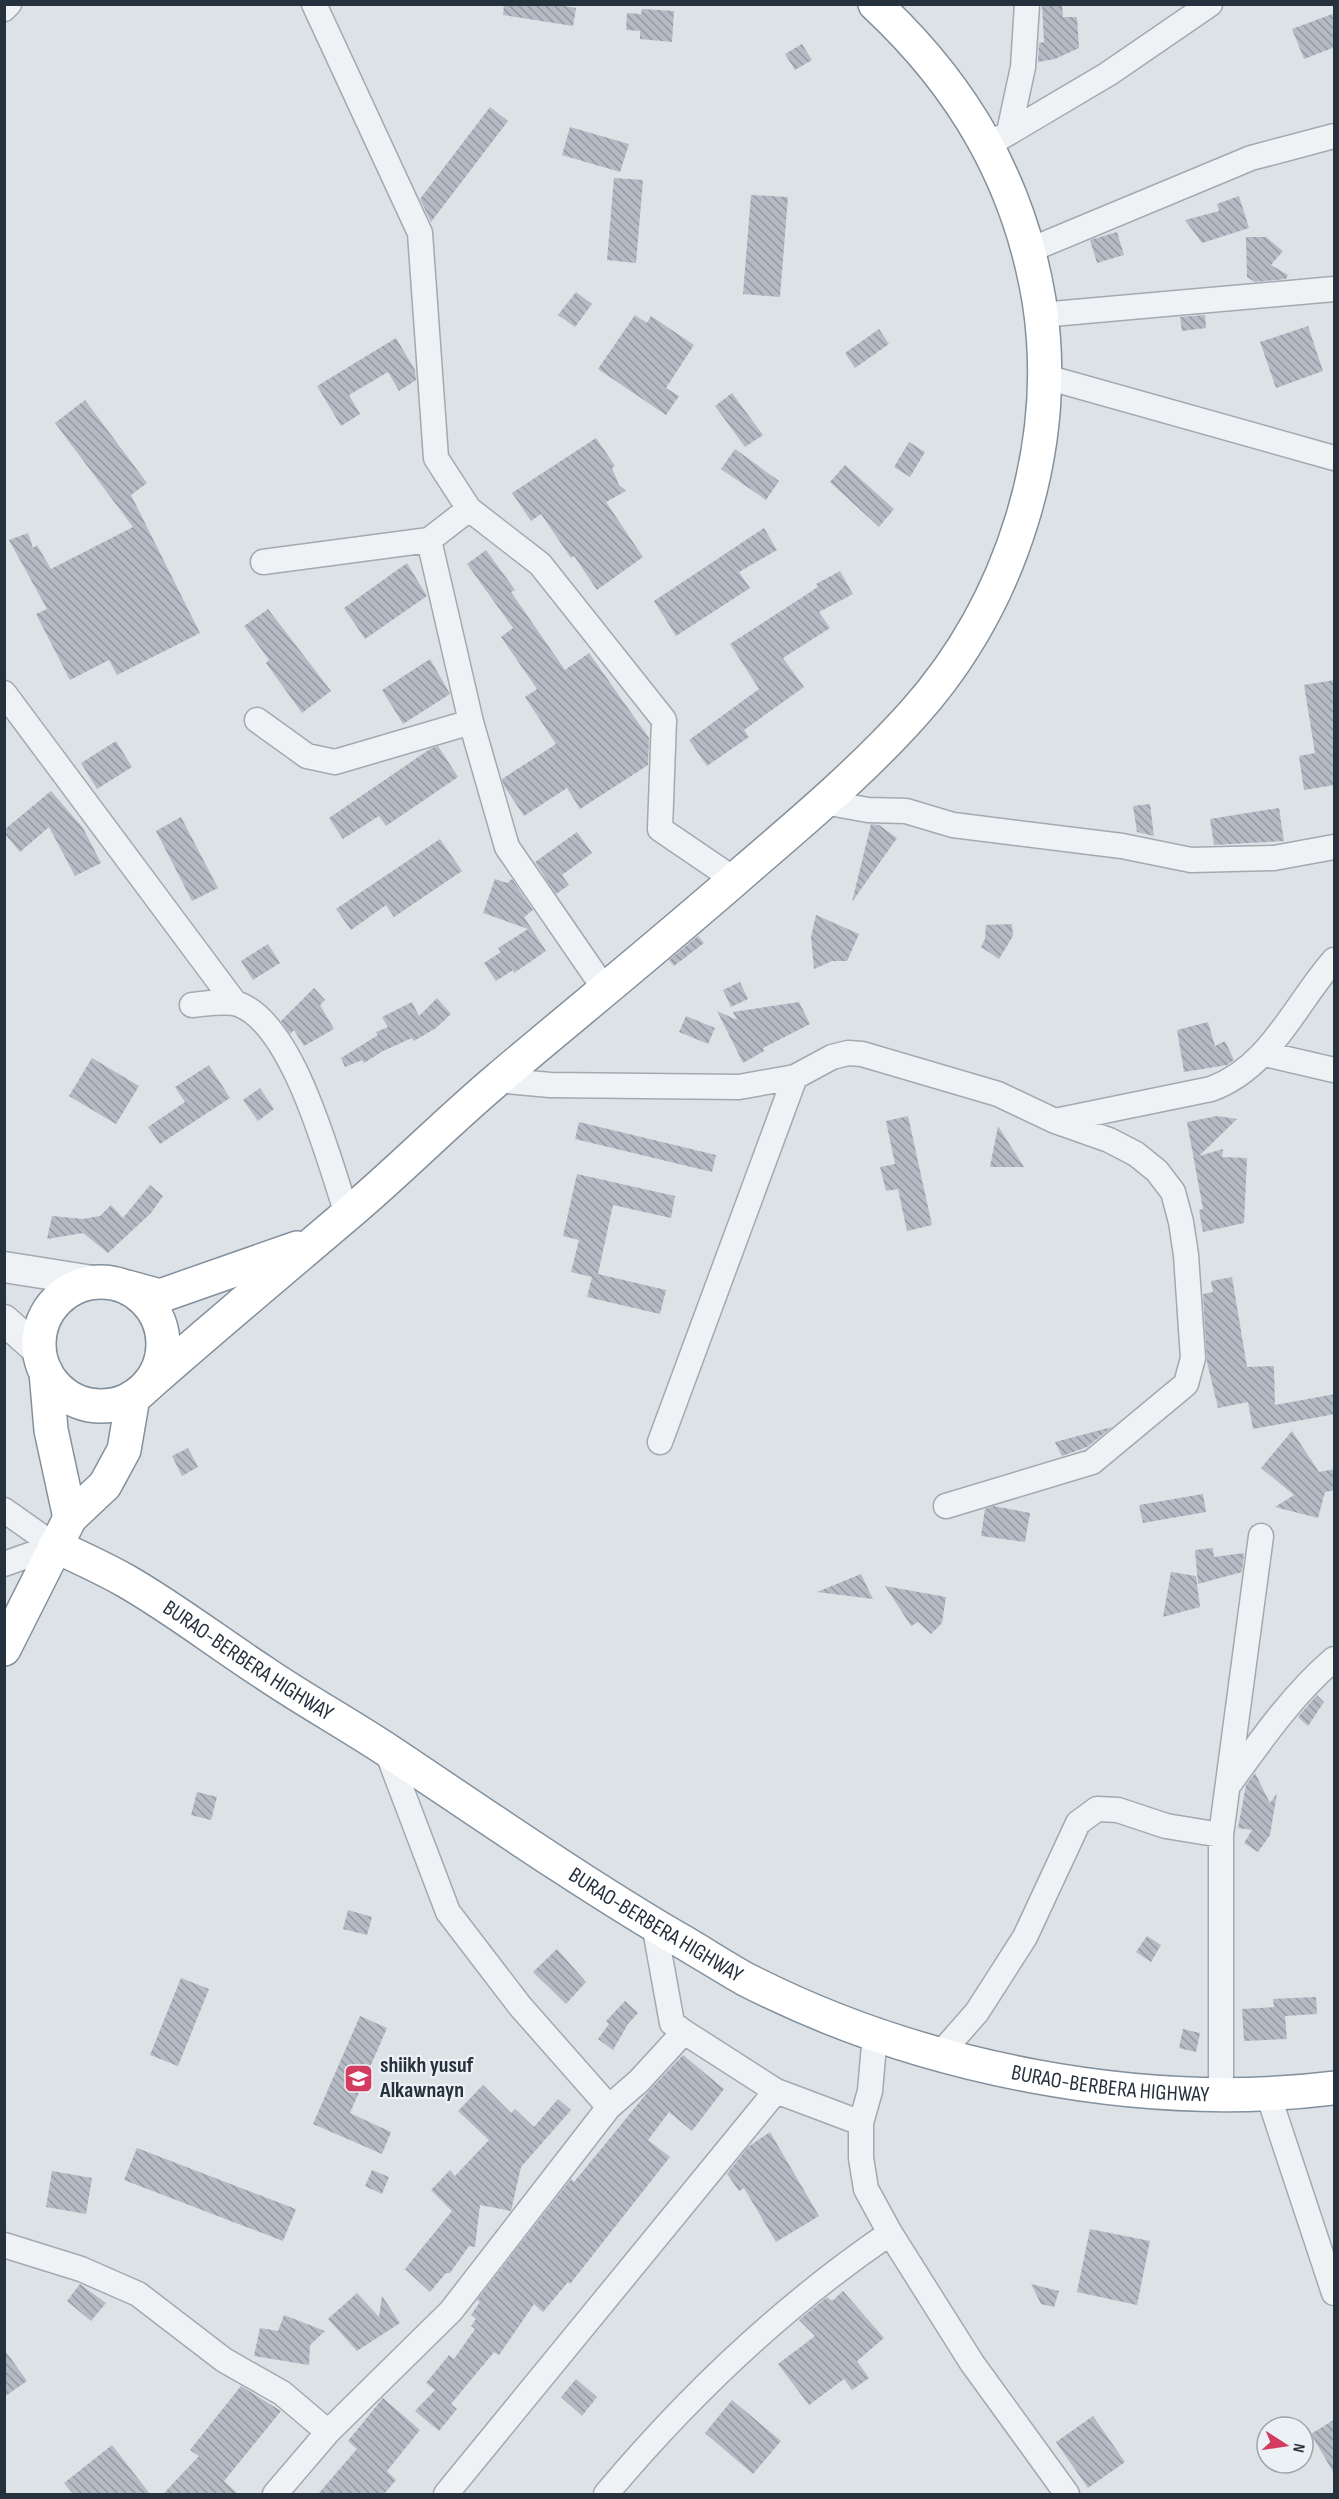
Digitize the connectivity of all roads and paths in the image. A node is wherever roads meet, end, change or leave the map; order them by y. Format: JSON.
{"nodes":[{"id":1,"x":9,"y":4,"type":"edge"},
{"id":2,"x":314,"y":4,"type":"edge"},
{"id":3,"x":875,"y":4,"type":"edge"},
{"id":4,"x":1027,"y":4,"type":"edge"},
{"id":5,"x":1210,"y":4,"type":"edge"},
{"id":6,"x":4,"y":9,"type":"edge"},
{"id":7,"x":1335,"y":136,"type":"edge"},
{"id":8,"x":999,"y":139,"type":"junction"},
{"id":9,"x":1030,"y":250,"type":"junction"},
{"id":10,"x":1335,"y":289,"type":"edge"},
{"id":11,"x":1041,"y":315,"type":"junction"},
{"id":12,"x":1046,"y":377,"type":"junction"},
{"id":13,"x":1335,"y":459,"type":"edge"},
{"id":14,"x":469,"y":509,"type":"junction"},
{"id":15,"x":429,"y":540,"type":"junction"},
{"id":16,"x":263,"y":562,"type":"dead end"},
{"id":17,"x":4,"y":693,"type":"edge"},
{"id":18,"x":257,"y":720,"type":"dead end"},
{"id":19,"x":471,"y":722,"type":"junction"},
{"id":20,"x":824,"y":802,"type":"junction"},
{"id":21,"x":1335,"y":847,"type":"edge"},
{"id":22,"x":735,"y":880,"type":"junction"},
{"id":23,"x":1335,"y":960,"type":"edge"},
{"id":24,"x":606,"y":991,"type":"junction"},
{"id":25,"x":235,"y":1003,"type":"junction"},
{"id":26,"x":192,"y":1005,"type":"dead end"},
{"id":27,"x":1265,"y":1054,"type":"junction"},
{"id":28,"x":1335,"y":1071,"type":"edge"},
{"id":29,"x":795,"y":1077,"type":"junction"},
{"id":30,"x":496,"y":1080,"type":"junction"},
{"id":31,"x":1055,"y":1121,"type":"junction"},
{"id":32,"x":348,"y":1214,"type":"junction"},
{"id":33,"x":310,"y":1244,"type":"junction"},
{"id":34,"x":4,"y":1267,"type":"edge"},
{"id":35,"x":109,"y":1283,"type":"junction"},
{"id":36,"x":4,"y":1320,"type":"edge"},
{"id":37,"x":43,"y":1362,"type":"junction"},
{"id":38,"x":141,"y":1390,"type":"junction"},
{"id":39,"x":660,"y":1442,"type":"dead end"},
{"id":40,"x":946,"y":1506,"type":"dead end"},
{"id":41,"x":4,"y":1510,"type":"edge"},
{"id":42,"x":63,"y":1532,"type":"junction"},
{"id":43,"x":1261,"y":1536,"type":"dead end"},
{"id":44,"x":4,"y":1564,"type":"edge"},
{"id":45,"x":4,"y":1649,"type":"edge"},
{"id":46,"x":1335,"y":1659,"type":"edge"},
{"id":47,"x":386,"y":1749,"type":"junction"},
{"id":48,"x":1227,"y":1788,"type":"junction"},
{"id":49,"x":1221,"y":1836,"type":"junction"},
{"id":50,"x":654,"y":1924,"type":"junction"},
{"id":51,"x":684,"y":2032,"type":"junction"},
{"id":52,"x":876,"y":2034,"type":"junction"},
{"id":53,"x":941,"y":2053,"type":"junction"},
{"id":54,"x":1335,"y":2088,"type":"edge"},
{"id":55,"x":776,"y":2091,"type":"junction"},
{"id":56,"x":1268,"y":2094,"type":"junction"},
{"id":57,"x":1221,"y":2095,"type":"junction"},
{"id":58,"x":609,"y":2107,"type":"junction"},
{"id":59,"x":861,"y":2123,"type":"junction"},
{"id":60,"x":890,"y":2233,"type":"junction"},
{"id":61,"x":4,"y":2245,"type":"edge"},
{"id":62,"x":1335,"y":2293,"type":"edge"},
{"id":63,"x":328,"y":2432,"type":"junction"},
{"id":64,"x":275,"y":2494,"type":"edge"},
{"id":65,"x":446,"y":2494,"type":"edge"},
{"id":66,"x":606,"y":2494,"type":"edge"},
{"id":67,"x":1067,"y":2494,"type":"edge"}],
"edges":[{"from":1,"to":6,"type":"street"},
{"from":2,"to":14,"type":"street"},
{"from":3,"to":8,"type":"highway"},
{"from":4,"to":8,"type":"street"},
{"from":5,"to":8,"type":"street"},
{"from":7,"to":9,"type":"street"},
{"from":8,"to":9,"type":"highway"},
{"from":9,"to":11,"type":"highway"},
{"from":10,"to":11,"type":"street"},
{"from":11,"to":12,"type":"highway"},
{"from":12,"to":13,"type":"street"},
{"from":12,"to":20,"type":"highway"},
{"from":14,"to":15,"type":"street"},
{"from":14,"to":22,"type":"street"},
{"from":15,"to":16,"type":"street"},
{"from":15,"to":19,"type":"street"},
{"from":17,"to":25,"type":"street"},
{"from":18,"to":19,"type":"street"},
{"from":19,"to":24,"type":"street"},
{"from":20,"to":21,"type":"street"},
{"from":20,"to":22,"type":"highway"},
{"from":22,"to":24,"type":"highway"},
{"from":23,"to":27,"type":"street"},
{"from":24,"to":30,"type":"highway"},
{"from":25,"to":26,"type":"street"},
{"from":25,"to":32,"type":"street"},
{"from":27,"to":28,"type":"street"},
{"from":27,"to":31,"type":"street"},
{"from":29,"to":30,"type":"street"},
{"from":29,"to":31,"type":"street"},
{"from":29,"to":39,"type":"street"},
{"from":30,"to":32,"type":"highway"},
{"from":31,"to":40,"type":"street"},
{"from":32,"to":33,"type":"highway"},
{"from":33,"to":35,"type":"highway"},
{"from":33,"to":38,"type":"highway"},
{"from":34,"to":35,"type":"street"},
{"from":35,"to":37,"type":"highway"},
{"from":35,"to":38,"type":"highway"},
{"from":36,"to":37,"type":"street"},
{"from":37,"to":38,"type":"highway"},
{"from":37,"to":42,"type":"highway"},
{"from":38,"to":42,"type":"highway"},
{"from":41,"to":42,"type":"street"},
{"from":42,"to":44,"type":"street"},
{"from":42,"to":45,"type":"highway"},
{"from":42,"to":47,"type":"highway","name":"BURAO-BERBERA HIGHWAY"},
{"from":43,"to":48,"type":"street"},
{"from":46,"to":48,"type":"street"},
{"from":47,"to":50,"type":"highway","name":"BURAO-BERBERA HIGHWAY"},
{"from":47,"to":58,"type":"street"},
{"from":48,"to":49,"type":"street"},
{"from":49,"to":53,"type":"street"},
{"from":49,"to":57,"type":"street"},
{"from":50,"to":51,"type":"street"},
{"from":50,"to":52,"type":"highway","name":"BURAO-BERBERA HIGHWAY"},
{"from":51,"to":55,"type":"street"},
{"from":51,"to":58,"type":"street"},
{"from":52,"to":53,"type":"highway","name":"BURAO-BERBERA HIGHWAY"},
{"from":52,"to":59,"type":"street"},
{"from":53,"to":57,"type":"highway","name":"BURAO-BERBERA HIGHWAY"},
{"from":54,"to":56,"type":"highway","name":"BURAO-BERBERA HIGHWAY"},
{"from":55,"to":59,"type":"street"},
{"from":55,"to":65,"type":"street"},
{"from":56,"to":57,"type":"highway","name":"BURAO-BERBERA HIGHWAY"},
{"from":56,"to":62,"type":"street"},
{"from":58,"to":63,"type":"street"},
{"from":59,"to":60,"type":"street"},
{"from":60,"to":66,"type":"street"},
{"from":60,"to":67,"type":"street"},
{"from":61,"to":63,"type":"street"},
{"from":63,"to":64,"type":"street"}]}
